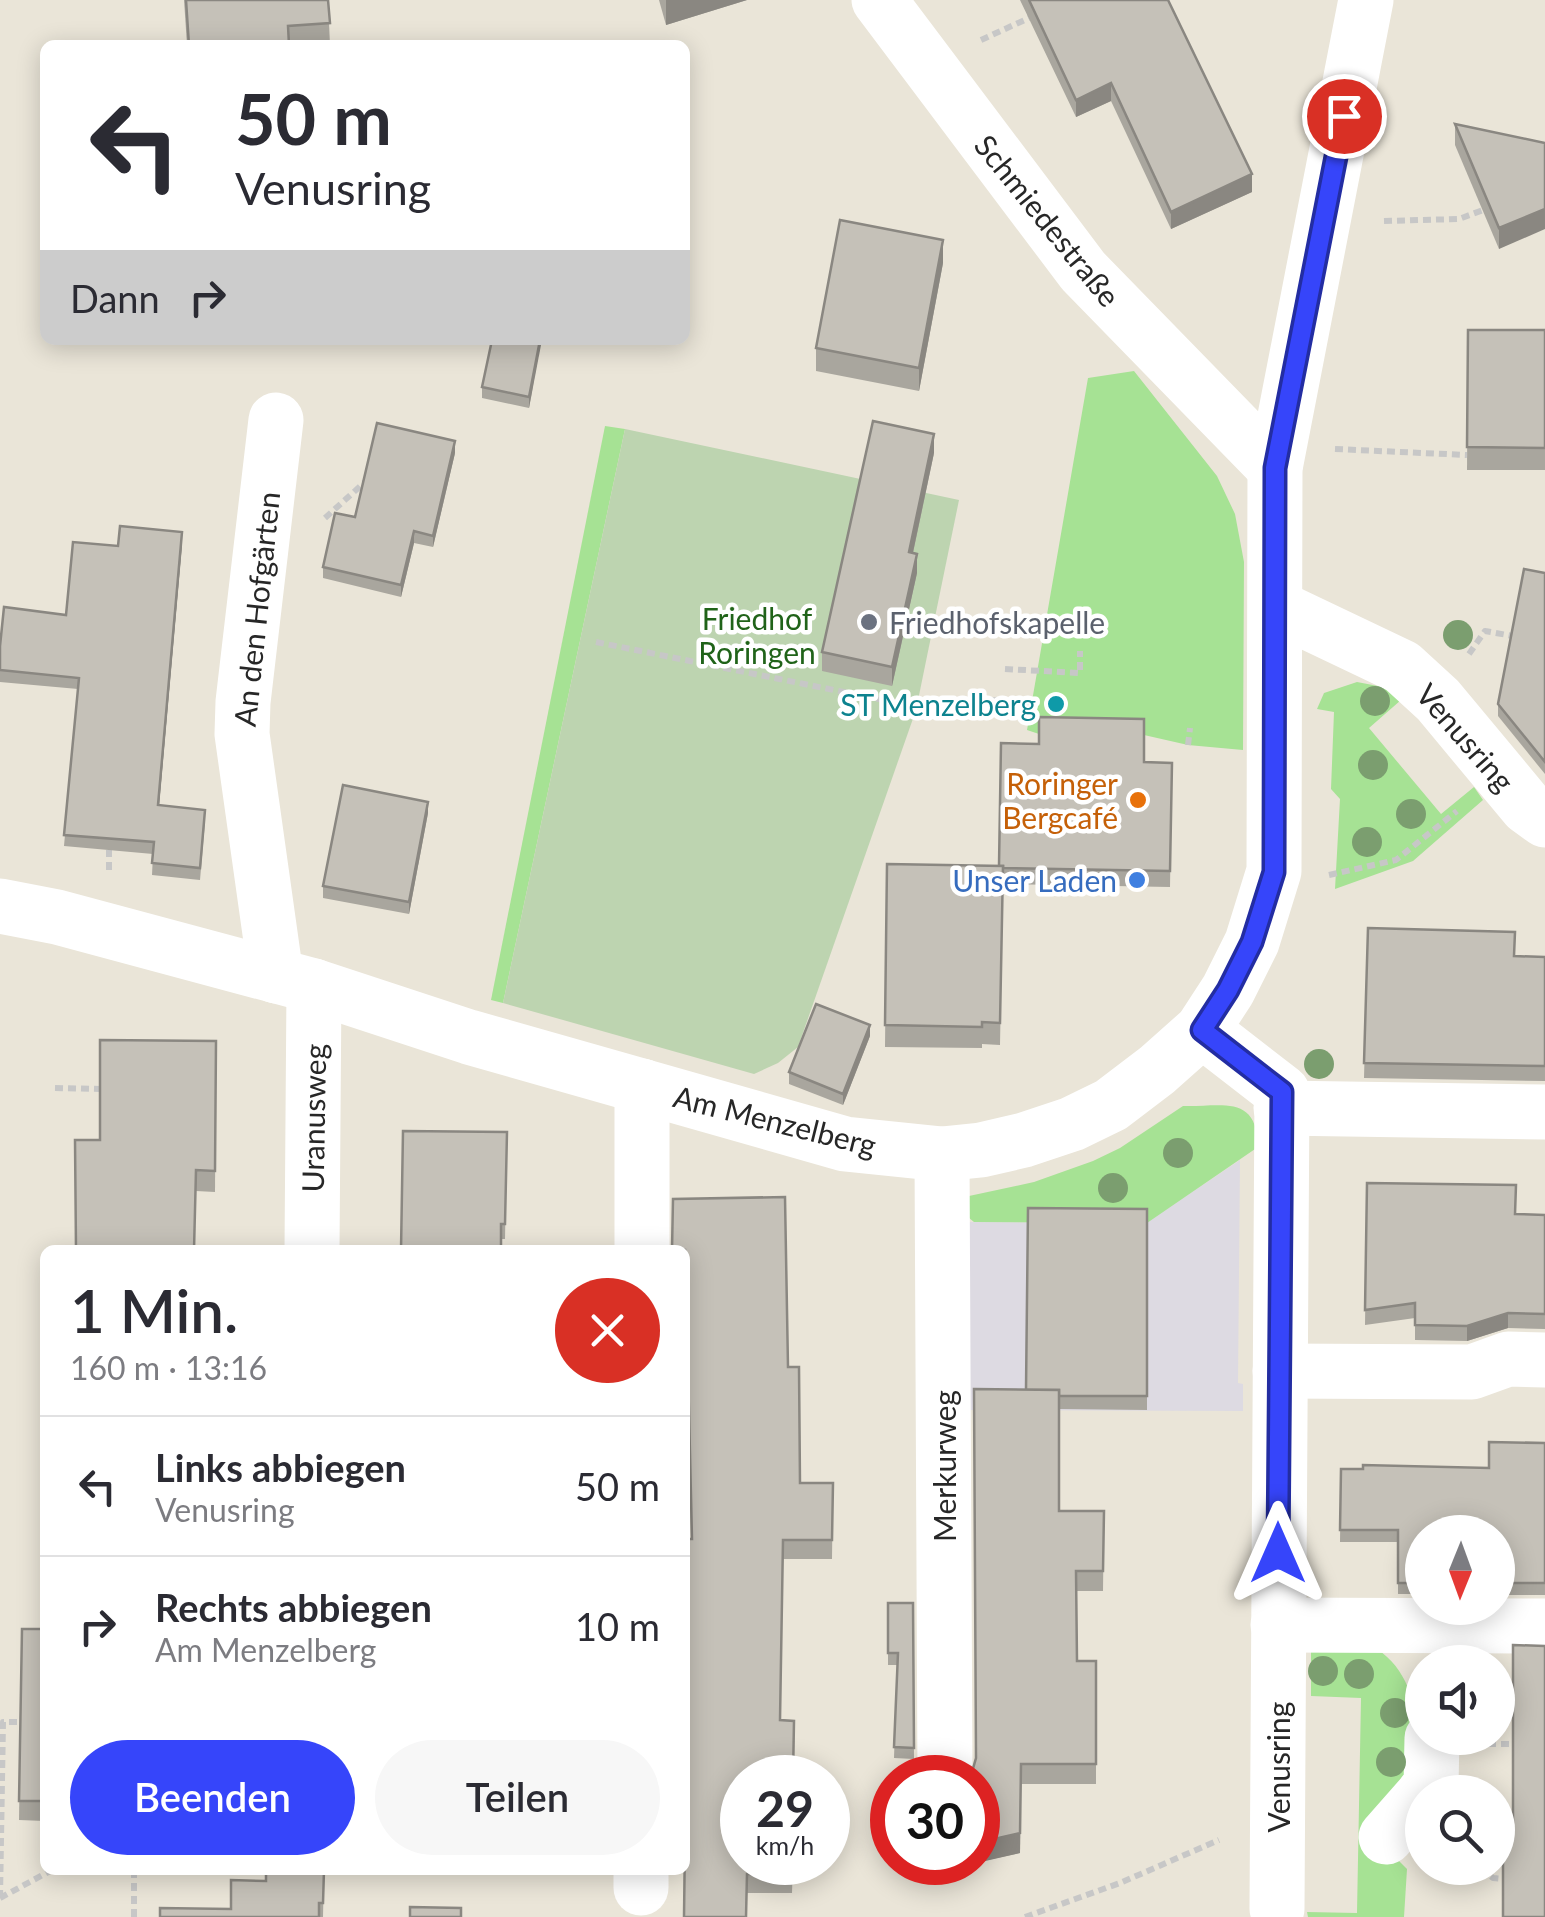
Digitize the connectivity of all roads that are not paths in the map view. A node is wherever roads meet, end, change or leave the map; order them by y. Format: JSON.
{"nodes":[{"id":1,"x":879,"y":0,"type":"edge"},
{"id":2,"x":1366,"y":0,"type":"edge"},
{"id":3,"x":276,"y":420,"type":"dead end"},
{"id":4,"x":1277,"y":458,"type":"junction"},
{"id":5,"x":1276,"y":607,"type":"junction"},
{"id":6,"x":1545,"y":820,"type":"edge"},
{"id":7,"x":0,"y":906,"type":"edge"},
{"id":8,"x":295,"y":981,"type":"junction"},
{"id":9,"x":1202,"y":1030,"type":"junction"},
{"id":10,"x":642,"y":1086,"type":"junction"},
{"id":11,"x":1282,"y":1108,"type":"junction"},
{"id":12,"x":1545,"y":1112,"type":"edge"},
{"id":13,"x":942,"y":1154,"type":"junction"},
{"id":14,"x":312,"y":1245,"type":"edge"},
{"id":15,"x":642,"y":1245,"type":"edge"},
{"id":16,"x":1545,"y":1360,"type":"edge"},
{"id":17,"x":1280,"y":1371,"type":"junction"},
{"id":18,"x":1278,"y":1625,"type":"junction"},
{"id":19,"x":1545,"y":1626,"type":"edge"},
{"id":20,"x":1433,"y":1644,"type":"edge"},
{"id":21,"x":945,"y":1755,"type":"edge"},
{"id":22,"x":1405,"y":1816,"type":"edge"},
{"id":23,"x":1386,"y":1837,"type":"dead end"},
{"id":24,"x":1278,"y":1909,"type":"dead end"}],
"edges":[{"from":1,"to":4,"type":"street","name":"Schmiedestraße"},
{"from":2,"to":4,"type":"street","name":"Am Menzelberg"},
{"from":3,"to":8,"type":"street","name":"An den Hofgärten"},
{"from":4,"to":5,"type":"street","name":"Am Menzelberg"},
{"from":5,"to":6,"type":"street","name":"Venusring"},
{"from":5,"to":9,"type":"street","name":"Am Menzelberg"},
{"from":7,"to":8,"type":"street","name":"Am Menzelberg"},
{"from":8,"to":10,"type":"street","name":"Am Menzelberg"},
{"from":8,"to":14,"type":"street","name":"Uranusweg"},
{"from":9,"to":11,"type":"street"},
{"from":9,"to":13,"type":"street","name":"Am Menzelberg"},
{"from":10,"to":13,"type":"street","name":"Am Menzelberg"},
{"from":10,"to":15,"type":"street"},
{"from":11,"to":12,"type":"street"},
{"from":11,"to":17,"type":"street","name":"Venusring"},
{"from":13,"to":21,"type":"street","name":"Merkurweg"},
{"from":16,"to":17,"type":"street"},
{"from":17,"to":18,"type":"street","name":"Venusring"},
{"from":18,"to":20,"type":"street"},
{"from":18,"to":24,"type":"street","name":"Venusring"},
{"from":19,"to":20,"type":"street"},
{"from":22,"to":23,"type":"street"}]}
